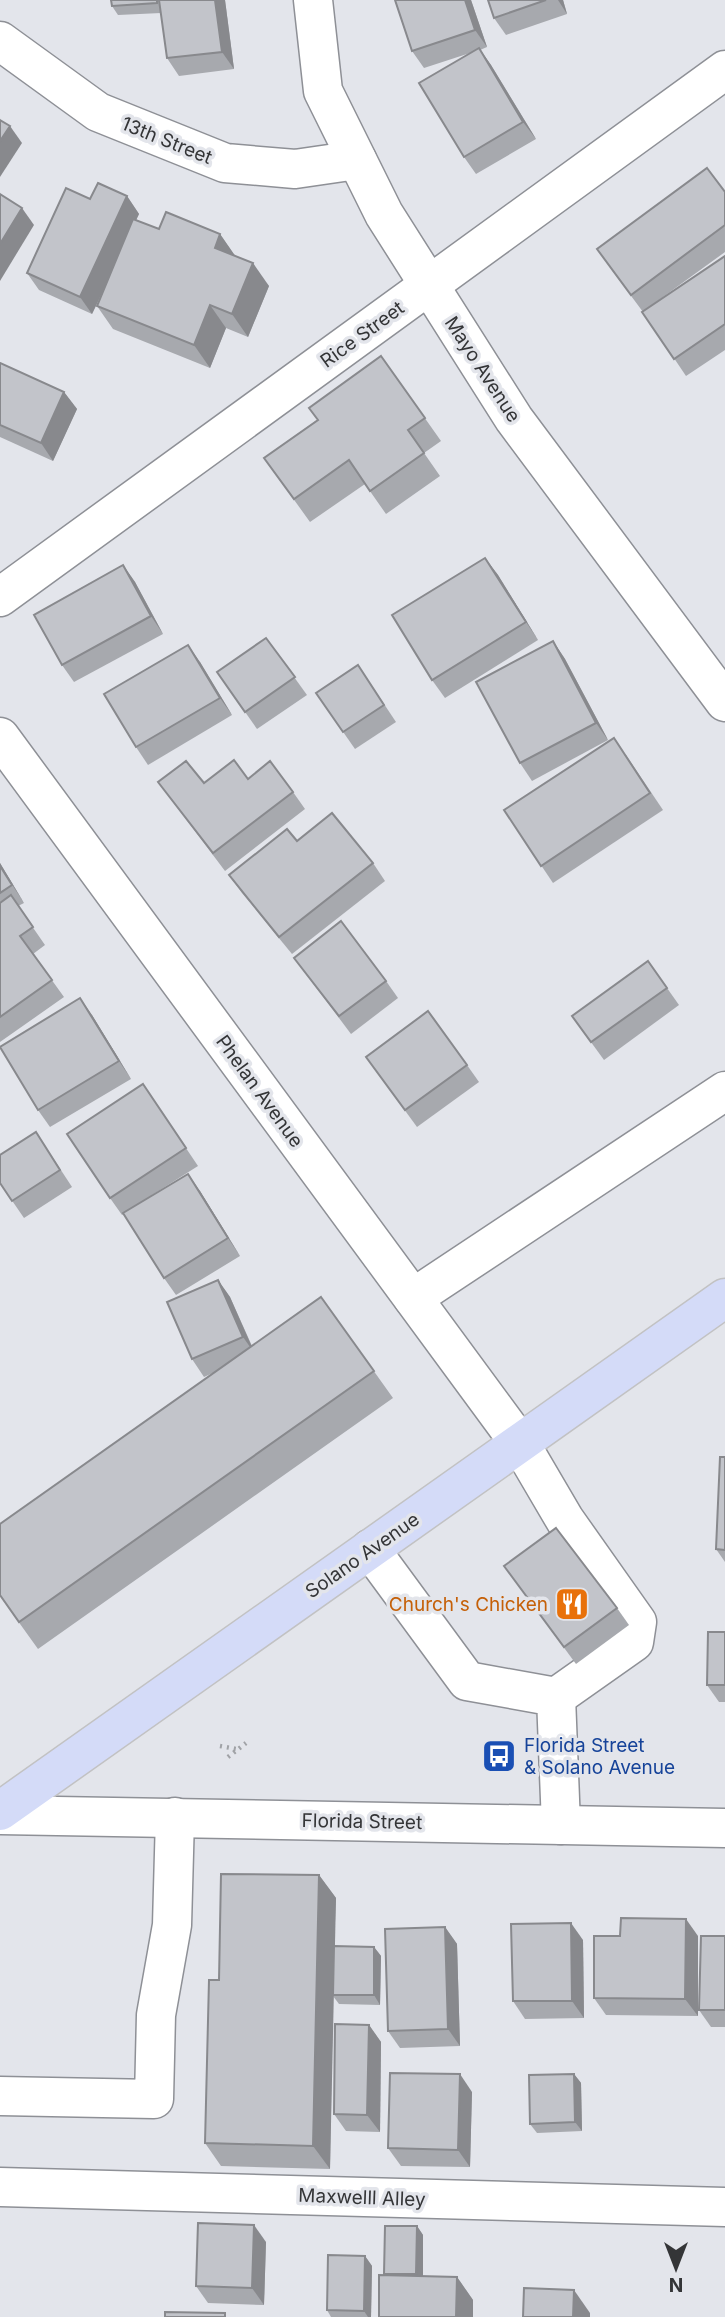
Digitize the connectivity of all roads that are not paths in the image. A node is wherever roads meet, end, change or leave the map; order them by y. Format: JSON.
{"nodes":[{"id":1,"x":313,"y":0,"type":"edge"},
{"id":2,"x":0,"y":41,"type":"edge"},
{"id":3,"x":725,"y":70,"type":"edge"},
{"id":4,"x":357,"y":160,"type":"junction"},
{"id":5,"x":429,"y":285,"type":"junction"},
{"id":6,"x":0,"y":597,"type":"edge"},
{"id":7,"x":725,"y":702,"type":"edge"},
{"id":8,"x":0,"y":737,"type":"edge"},
{"id":9,"x":725,"y":1091,"type":"edge"},
{"id":10,"x":413,"y":1298,"type":"junction"},
{"id":11,"x":725,"y":1298,"type":"edge"},
{"id":12,"x":521,"y":1445,"type":"junction"},
{"id":13,"x":370,"y":1549,"type":"junction"},
{"id":14,"x":556,"y":1697,"type":"junction"},
{"id":15,"x":0,"y":1813,"type":"edge"},
{"id":16,"x":175,"y":1817,"type":"junction"},
{"id":17,"x":561,"y":1825,"type":"junction"},
{"id":18,"x":725,"y":1828,"type":"edge"},
{"id":19,"x":0,"y":2096,"type":"edge"},
{"id":20,"x":0,"y":2187,"type":"edge"},
{"id":21,"x":725,"y":2207,"type":"edge"}],
"edges":[{"from":1,"to":4,"type":"street","name":"Mayo Avenue"},
{"from":2,"to":4,"type":"street","name":"13th Street"},
{"from":3,"to":5,"type":"street","name":"Rice Street"},
{"from":4,"to":5,"type":"street","name":"Mayo Avenue"},
{"from":5,"to":6,"type":"street","name":"Rice Street"},
{"from":5,"to":7,"type":"street","name":"Mayo Avenue"},
{"from":8,"to":10,"type":"street","name":"Phelan Avenue"},
{"from":9,"to":10,"type":"street"},
{"from":10,"to":12,"type":"street","name":"Phelan Avenue"},
{"from":11,"to":12,"type":"main road","name":"Solano Avenue"},
{"from":12,"to":13,"type":"main road","name":"Solano Avenue"},
{"from":12,"to":14,"type":"street","name":"Phelan Avenue"},
{"from":13,"to":14,"type":"street"},
{"from":13,"to":15,"type":"main road","name":"Solano Avenue"},
{"from":14,"to":17,"type":"street"},
{"from":15,"to":16,"type":"street","name":"Florida Street"},
{"from":16,"to":17,"type":"street","name":"Florida Street"},
{"from":16,"to":19,"type":"street"},
{"from":17,"to":18,"type":"street","name":"Florida Street"},
{"from":20,"to":21,"type":"street","name":"Maxwelll Alley"}]}
